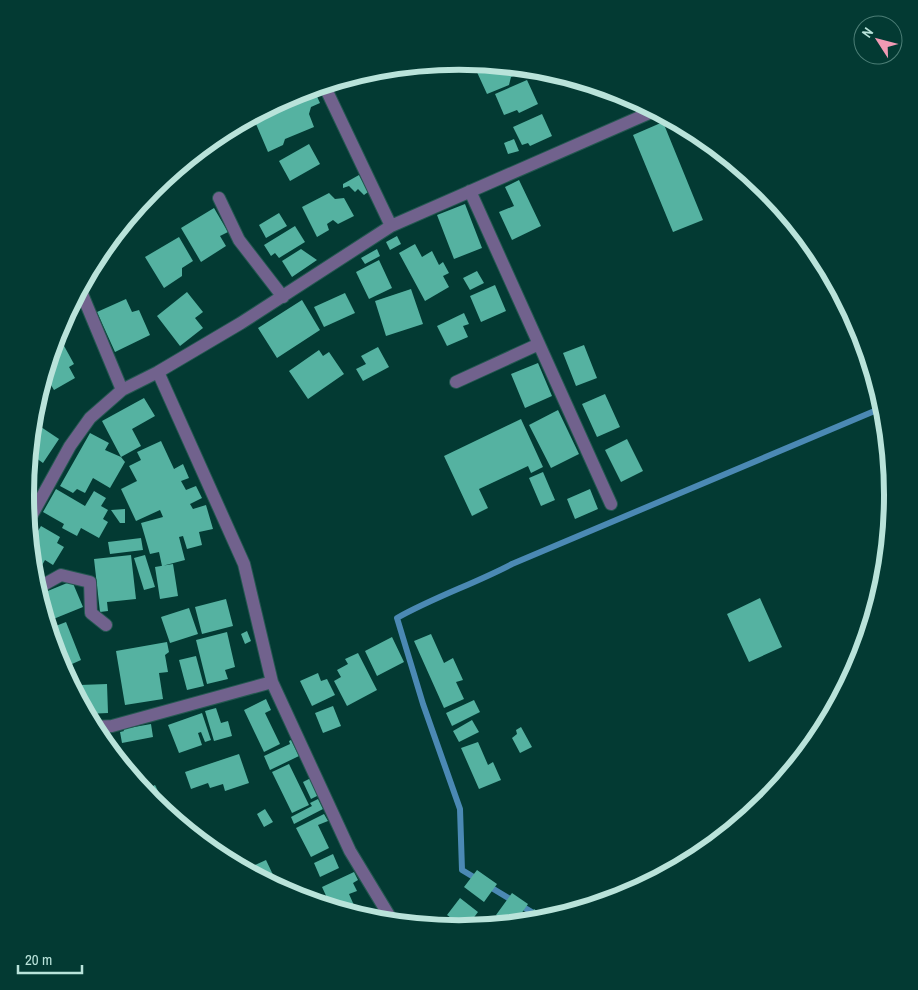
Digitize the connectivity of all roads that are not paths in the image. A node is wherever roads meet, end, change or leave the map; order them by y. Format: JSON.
{"nodes":[{"id":1,"x":327,"y":91,"type":"edge"},
{"id":2,"x":647,"y":114,"type":"edge"},
{"id":3,"x":470,"y":192,"type":"junction"},
{"id":4,"x":219,"y":198,"type":"dead end"},
{"id":5,"x":391,"y":226,"type":"junction"},
{"id":6,"x":83,"y":297,"type":"edge"},
{"id":7,"x":283,"y":297,"type":"junction"},
{"id":8,"x":539,"y":344,"type":"junction"},
{"id":9,"x":158,"y":372,"type":"junction"},
{"id":10,"x":456,"y":382,"type":"dead end"},
{"id":11,"x":122,"y":390,"type":"junction"},
{"id":12,"x":611,"y":504,"type":"dead end"},
{"id":13,"x":35,"y":510,"type":"edge"},
{"id":14,"x":44,"y":585,"type":"edge"},
{"id":15,"x":106,"y":625,"type":"dead end"},
{"id":16,"x":272,"y":682,"type":"junction"},
{"id":17,"x":102,"y":727,"type":"edge"},
{"id":18,"x":388,"y":914,"type":"edge"}],
"edges":[{"from":1,"to":5,"type":"street"},
{"from":2,"to":3,"type":"street"},
{"from":3,"to":5,"type":"street"},
{"from":3,"to":8,"type":"street"},
{"from":4,"to":7,"type":"street"},
{"from":5,"to":7,"type":"street"},
{"from":6,"to":11,"type":"street"},
{"from":7,"to":9,"type":"street"},
{"from":8,"to":10,"type":"street"},
{"from":8,"to":12,"type":"street"},
{"from":9,"to":11,"type":"street"},
{"from":9,"to":16,"type":"street"},
{"from":11,"to":13,"type":"street"},
{"from":14,"to":15,"type":"street"},
{"from":16,"to":17,"type":"street"},
{"from":16,"to":18,"type":"street"}]}
